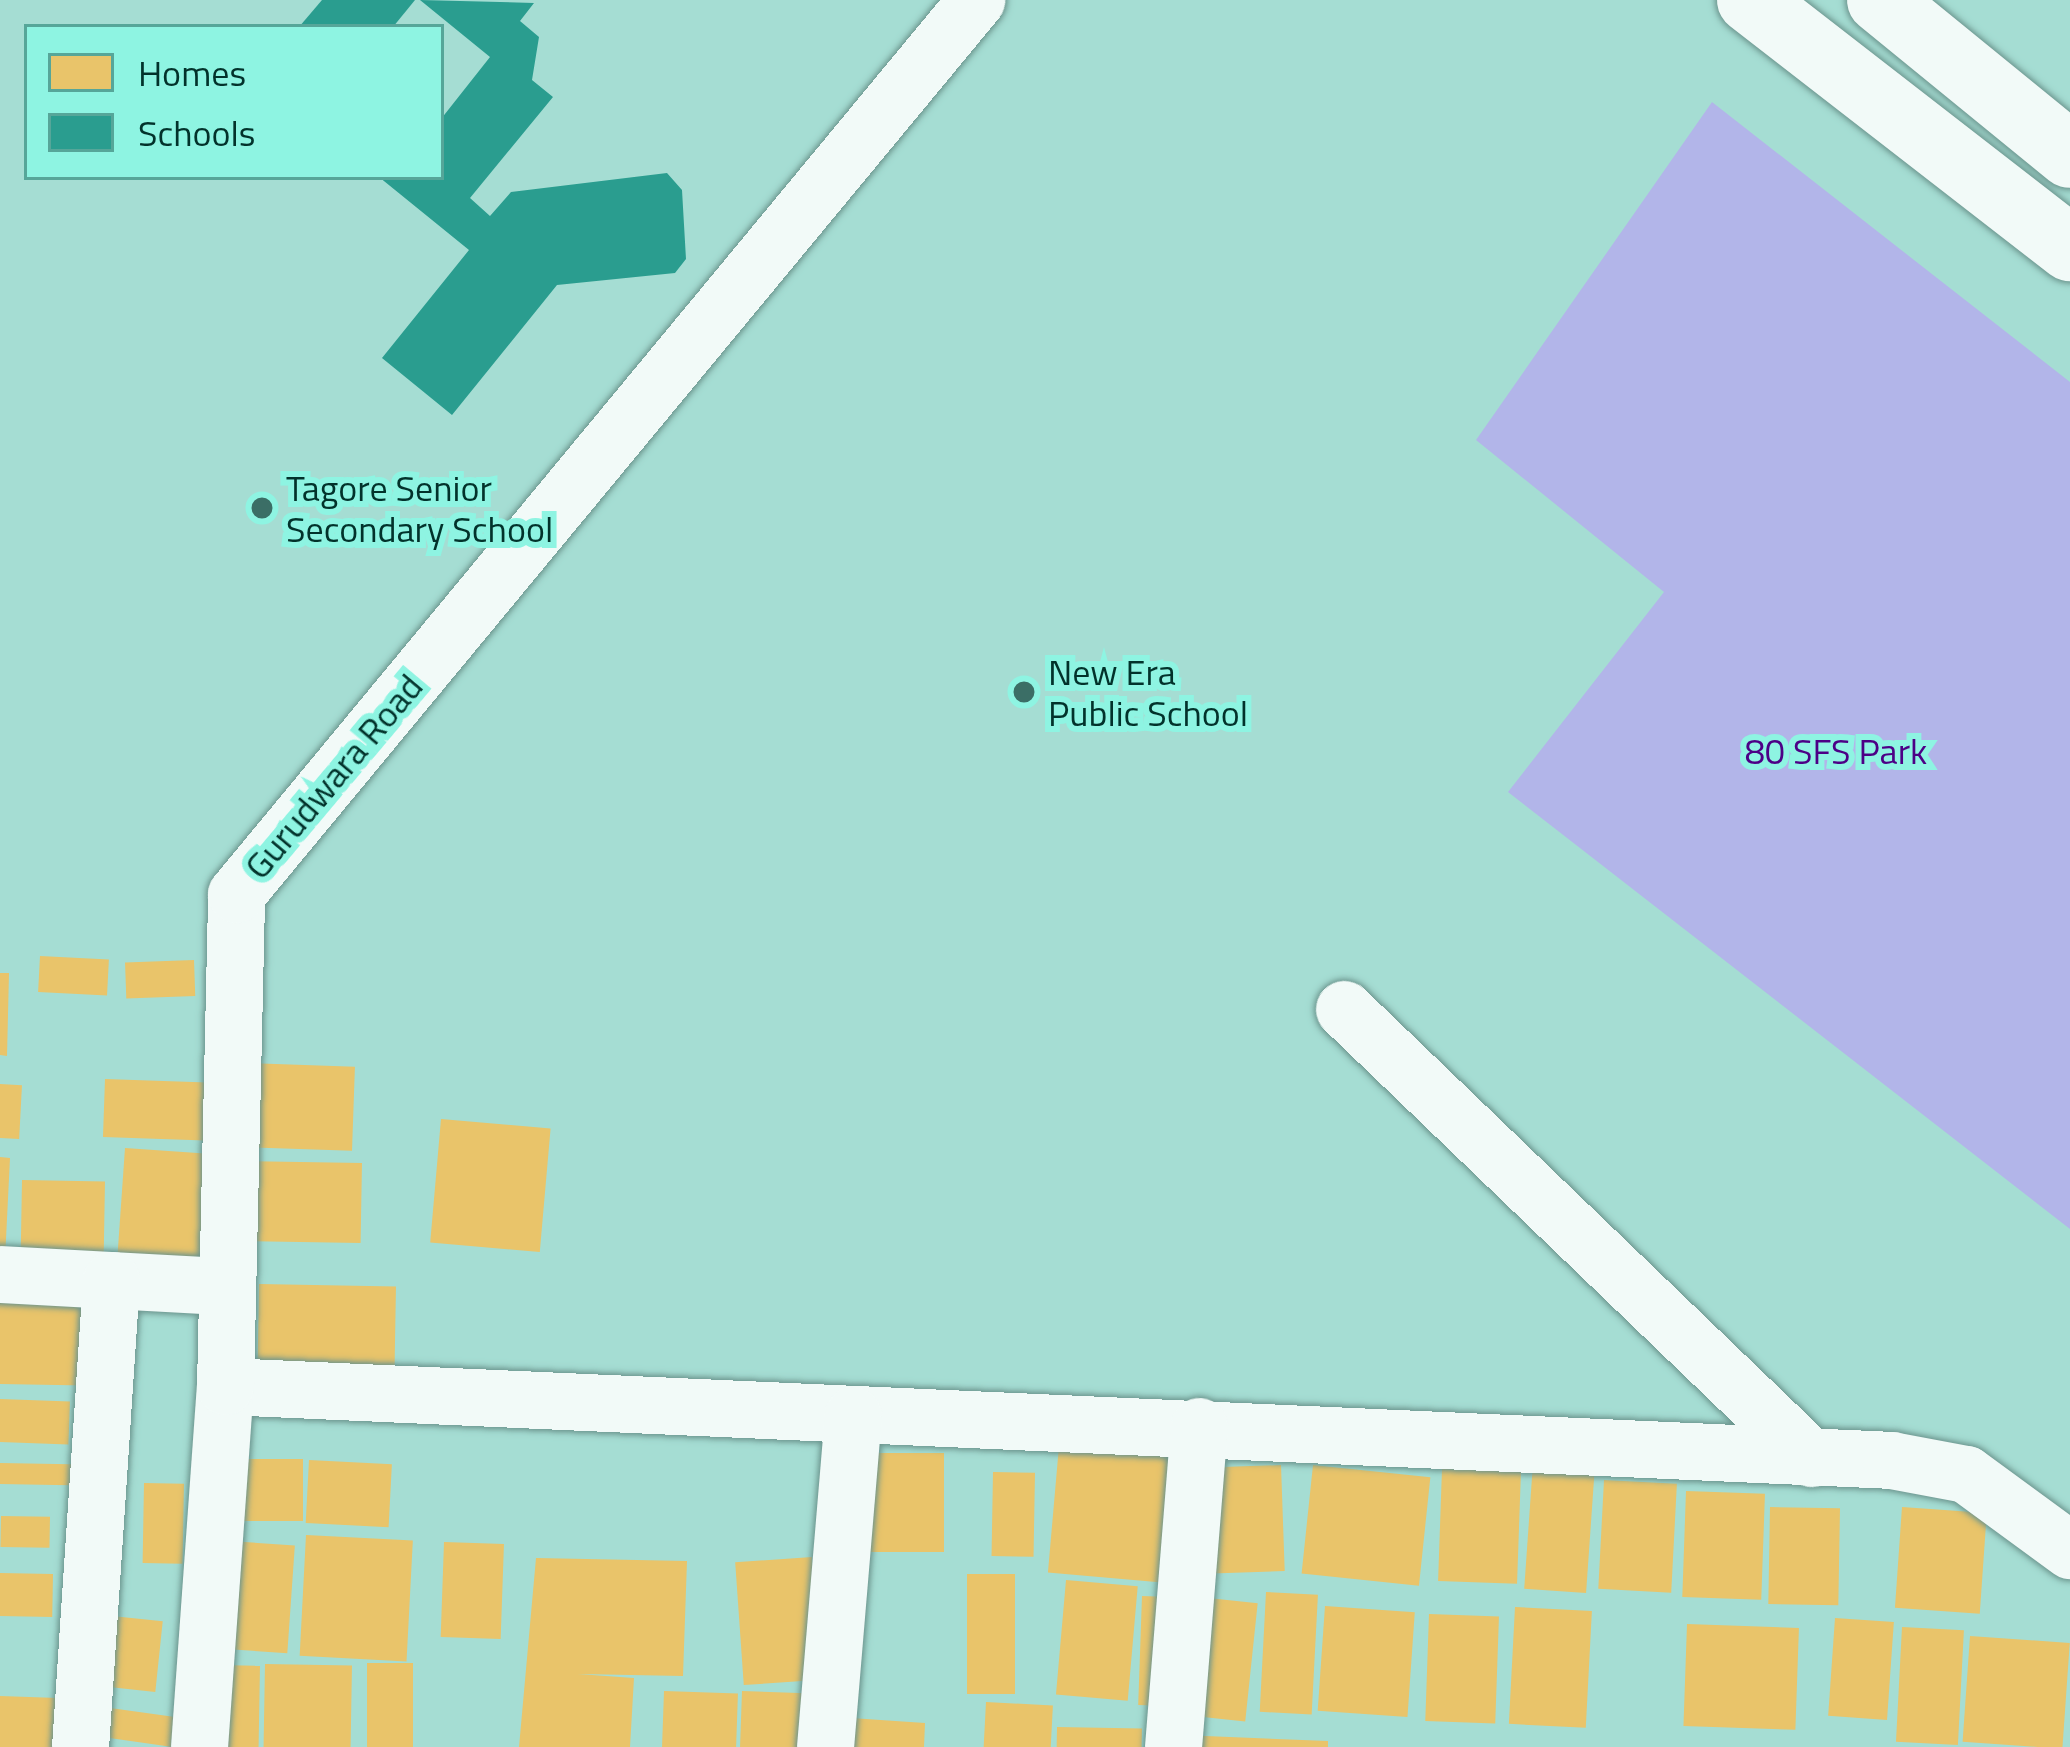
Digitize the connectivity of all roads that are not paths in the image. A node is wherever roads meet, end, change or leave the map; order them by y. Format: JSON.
{"nodes":[{"id":1,"x":976,"y":0,"type":"edge"},
{"id":2,"x":1750,"y":0,"type":"edge"},
{"id":3,"x":1880,"y":0,"type":"edge"},
{"id":4,"x":2070,"y":155,"type":"edge"},
{"id":5,"x":2070,"y":248,"type":"edge"},
{"id":6,"x":1344,"y":1009,"type":"dead end"},
{"id":7,"x":0,"y":1274,"type":"edge"},
{"id":8,"x":111,"y":1280,"type":"junction"},
{"id":9,"x":221,"y":1286,"type":"junction"},
{"id":10,"x":225,"y":1386,"type":"junction"},
{"id":11,"x":853,"y":1415,"type":"junction"},
{"id":12,"x":1198,"y":1426,"type":"junction"},
{"id":13,"x":1810,"y":1458,"type":"junction"},
{"id":14,"x":2070,"y":1550,"type":"edge"},
{"id":15,"x":80,"y":1747,"type":"edge"},
{"id":16,"x":199,"y":1747,"type":"edge"},
{"id":17,"x":825,"y":1747,"type":"edge"},
{"id":18,"x":1173,"y":1747,"type":"edge"}],
"edges":[{"from":1,"to":9,"type":"street","name":"Gurudwara Road"},
{"from":2,"to":5,"type":"main road"},
{"from":3,"to":4,"type":"main road"},
{"from":6,"to":13,"type":"street"},
{"from":7,"to":8,"type":"street"},
{"from":8,"to":9,"type":"street"},
{"from":8,"to":15,"type":"street"},
{"from":9,"to":10,"type":"street","name":"Gurudwara Road"},
{"from":10,"to":11,"type":"street"},
{"from":10,"to":16,"type":"street","name":"Gurudwara Road"},
{"from":11,"to":12,"type":"street"},
{"from":11,"to":17,"type":"street"},
{"from":12,"to":13,"type":"street"},
{"from":12,"to":18,"type":"street"},
{"from":13,"to":14,"type":"street"}]}
